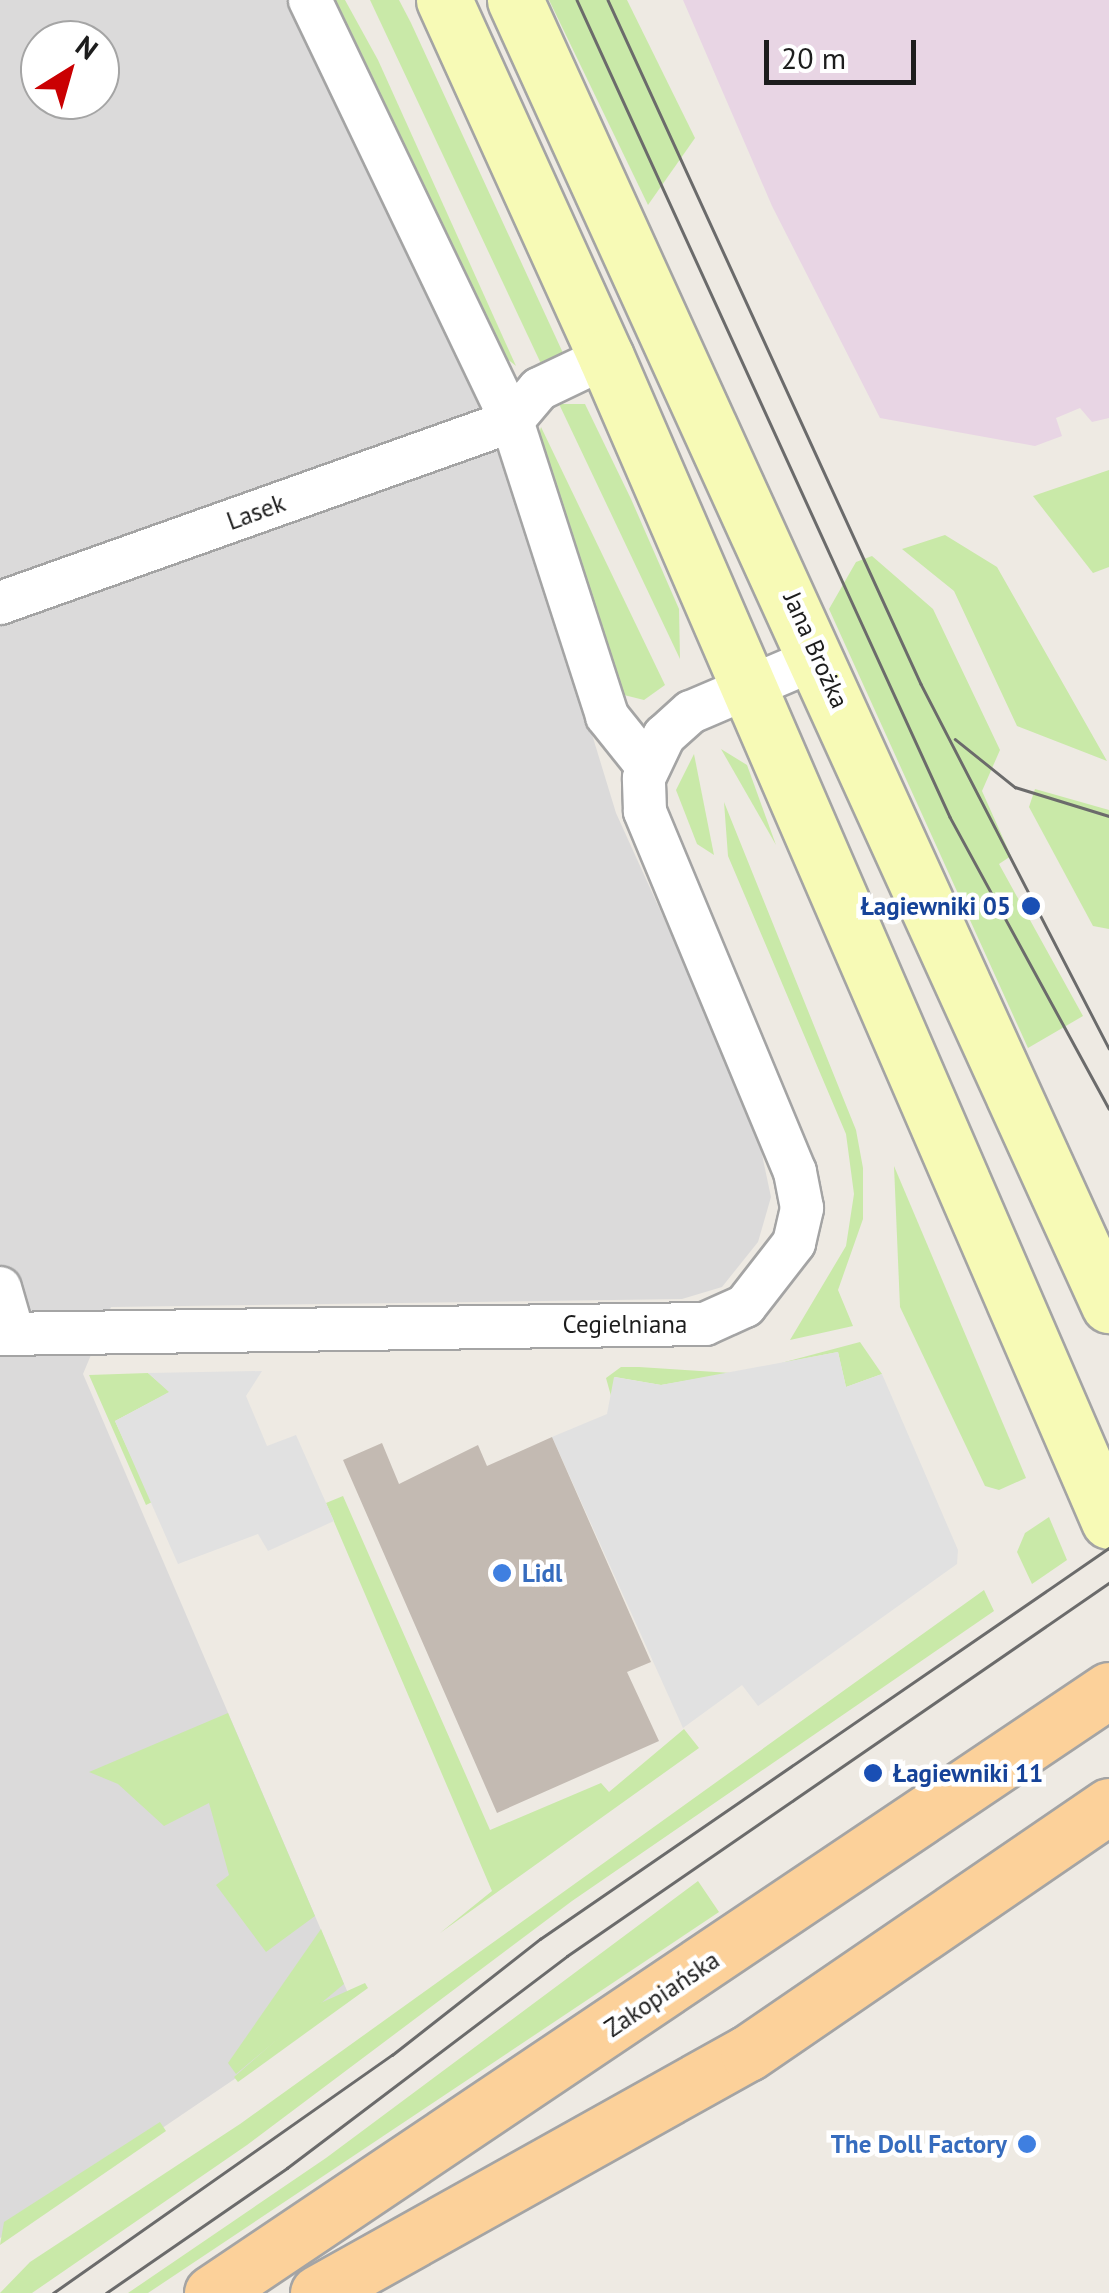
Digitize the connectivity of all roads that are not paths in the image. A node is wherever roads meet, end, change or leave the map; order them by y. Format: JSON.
{"nodes":[{"id":1,"x":310,"y":0,"type":"edge"},
{"id":2,"x":444,"y":0,"type":"edge"},
{"id":3,"x":515,"y":0,"type":"edge"},
{"id":4,"x":606,"y":357,"type":"junction"},
{"id":5,"x":512,"y":421,"type":"junction"},
{"id":6,"x":0,"y":603,"type":"edge"},
{"id":7,"x":820,"y":657,"type":"junction"},
{"id":8,"x":750,"y":687,"type":"junction"},
{"id":9,"x":646,"y":766,"type":"junction"},
{"id":10,"x":0,"y":1288,"type":"edge"},
{"id":11,"x":1109,"y":1305,"type":"edge"},
{"id":12,"x":6,"y":1334,"type":"edge"},
{"id":13,"x":1109,"y":1521,"type":"edge"},
{"id":14,"x":1109,"y":1690,"type":"edge"},
{"id":15,"x":1109,"y":1806,"type":"edge"},
{"id":16,"x":212,"y":2293,"type":"edge"},
{"id":17,"x":318,"y":2293,"type":"edge"}],
"edges":[{"from":1,"to":5,"type":"street"},
{"from":2,"to":4,"type":"main road"},
{"from":3,"to":7,"type":"main road","name":"Jana Brożka"},
{"from":4,"to":5,"type":"street"},
{"from":4,"to":8,"type":"main road"},
{"from":5,"to":6,"type":"street","name":"Lasek"},
{"from":5,"to":9,"type":"street"},
{"from":7,"to":8,"type":"street"},
{"from":7,"to":11,"type":"main road","name":"Jana Brożka"},
{"from":8,"to":9,"type":"street"},
{"from":8,"to":13,"type":"main road"},
{"from":9,"to":12,"type":"street","name":"Cegielniana"},
{"from":10,"to":12,"type":"street"},
{"from":14,"to":16,"type":"main road","name":"Zakopiańska"},
{"from":15,"to":17,"type":"main road"}]}
